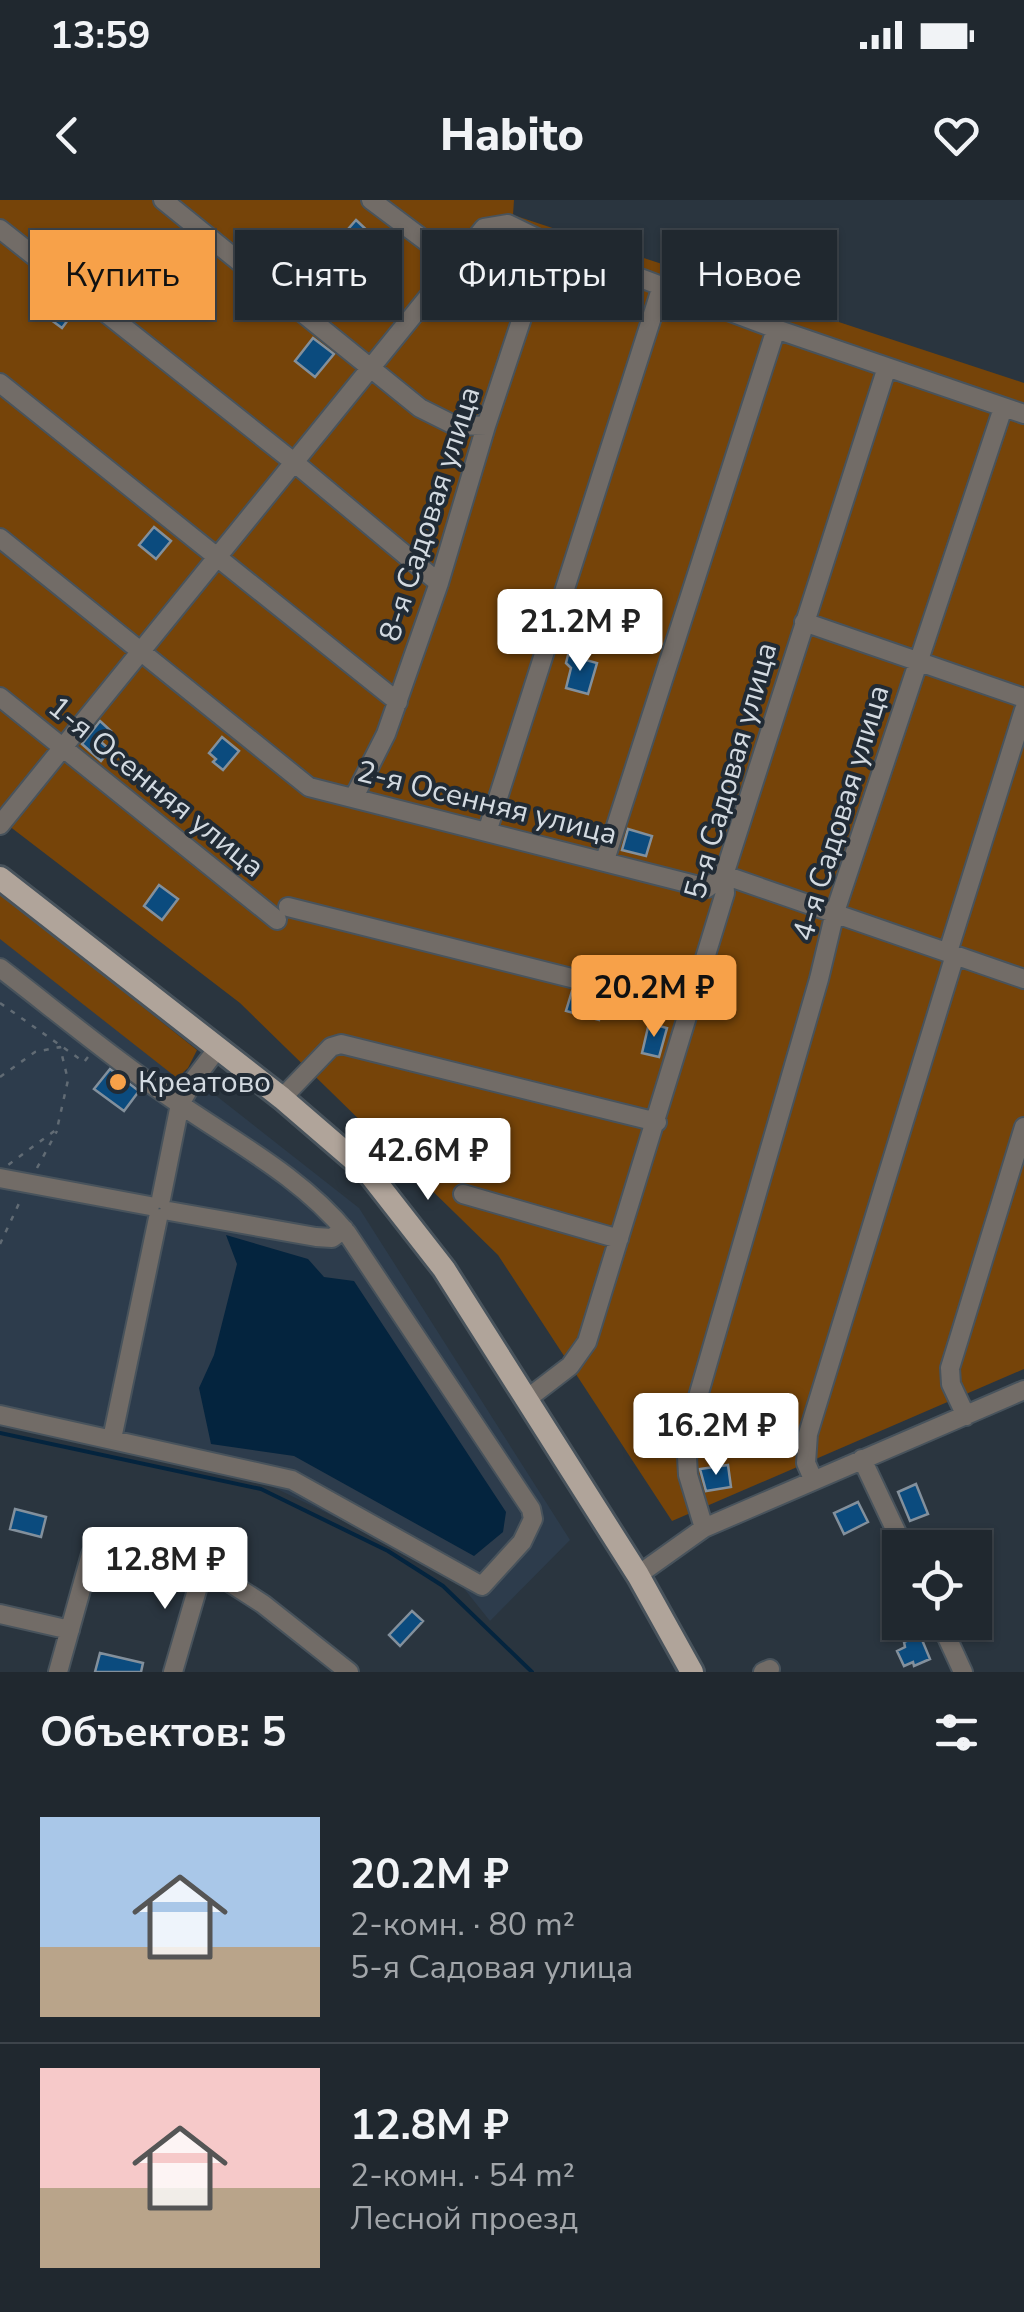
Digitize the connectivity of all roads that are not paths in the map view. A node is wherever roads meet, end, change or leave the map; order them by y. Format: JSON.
{"nodes":[{"id":1,"x":163,"y":200,"type":"edge"},
{"id":2,"x":371,"y":200,"type":"edge"},
{"id":3,"x":0,"y":229,"type":"edge"},
{"id":4,"x":482,"y":230,"type":"edge"},
{"id":5,"x":520,"y":230,"type":"edge"},
{"id":6,"x":422,"y":238,"type":"edge"},
{"id":7,"x":642,"y":279,"type":"edge"},
{"id":8,"x":662,"y":286,"type":"joint"},
{"id":9,"x":422,"y":305,"type":"edge"},
{"id":10,"x":521,"y":320,"type":"edge"},
{"id":11,"x":752,"y":320,"type":"edge"},
{"id":12,"x":776,"y":329,"type":"junction"},
{"id":13,"x":887,"y":367,"type":"junction"},
{"id":14,"x":372,"y":368,"type":"junction"},
{"id":15,"x":0,"y":383,"type":"edge"},
{"id":16,"x":1003,"y":408,"type":"junction"},
{"id":17,"x":1024,"y":414,"type":"edge"},
{"id":18,"x":486,"y":426,"type":"junction"},
{"id":19,"x":294,"y":463,"type":"junction"},
{"id":20,"x":0,"y":538,"type":"edge"},
{"id":21,"x":218,"y":556,"type":"junction"},
{"id":22,"x":439,"y":583,"type":"junction"},
{"id":23,"x":804,"y":622,"type":"junction"},
{"id":24,"x":141,"y":650,"type":"junction"},
{"id":25,"x":916,"y":660,"type":"junction"},
{"id":26,"x":0,"y":697,"type":"edge"},
{"id":27,"x":1024,"y":698,"type":"edge"},
{"id":28,"x":398,"y":702,"type":"junction"},
{"id":29,"x":1024,"y":710,"type":"edge"},
{"id":30,"x":62,"y":747,"type":"junction"},
{"id":31,"x":354,"y":797,"type":"junction"},
{"id":32,"x":0,"y":825,"type":"edge"},
{"id":33,"x":486,"y":832,"type":"junction"},
{"id":34,"x":605,"y":860,"type":"junction"},
{"id":35,"x":724,"y":875,"type":"junction"},
{"id":36,"x":0,"y":878,"type":"edge"},
{"id":37,"x":835,"y":912,"type":"junction"},
{"id":38,"x":952,"y":954,"type":"junction"},
{"id":39,"x":0,"y":968,"type":"edge"},
{"id":40,"x":1024,"y":979,"type":"edge"},
{"id":41,"x":691,"y":1008,"type":"junction"},
{"id":42,"x":218,"y":1048,"type":"junction"},
{"id":43,"x":282,"y":1098,"type":"junction"},
{"id":44,"x":180,"y":1104,"type":"junction"},
{"id":45,"x":657,"y":1122,"type":"junction"},
{"id":46,"x":1024,"y":1127,"type":"edge"},
{"id":47,"x":0,"y":1175,"type":"edge"},
{"id":48,"x":464,"y":1194,"type":"dead end"},
{"id":49,"x":159,"y":1209,"type":"junction"},
{"id":50,"x":344,"y":1229,"type":"junction"},
{"id":51,"x":619,"y":1239,"type":"junction"},
{"id":52,"x":1024,"y":1390,"type":"edge"},
{"id":53,"x":527,"y":1399,"type":"junction"},
{"id":54,"x":0,"y":1415,"type":"edge"},
{"id":55,"x":966,"y":1416,"type":"junction"},
{"id":56,"x":112,"y":1439,"type":"junction"},
{"id":57,"x":862,"y":1459,"type":"junction"},
{"id":58,"x":814,"y":1480,"type":"junction"},
{"id":59,"x":704,"y":1528,"type":"junction"},
{"id":60,"x":896,"y":1530,"type":"edge"},
{"id":61,"x":204,"y":1566,"type":"junction"},
{"id":62,"x":638,"y":1575,"type":"junction"},
{"id":63,"x":0,"y":1614,"type":"edge"},
{"id":64,"x":70,"y":1630,"type":"junction"},
{"id":65,"x":948,"y":1640,"type":"edge"},
{"id":66,"x":58,"y":1672,"type":"edge"},
{"id":67,"x":172,"y":1672,"type":"edge"},
{"id":68,"x":349,"y":1672,"type":"edge"},
{"id":69,"x":692,"y":1672,"type":"edge"},
{"id":70,"x":963,"y":1672,"type":"edge"}],
"edges":[{"from":1,"to":14,"type":"street"},
{"from":2,"to":6,"type":"street"},
{"from":3,"to":19,"type":"street"},
{"from":4,"to":5,"type":"street"},
{"from":7,"to":8,"type":"street"},
{"from":8,"to":33,"type":"street"},
{"from":9,"to":14,"type":"street"},
{"from":10,"to":18,"type":"street","name":"8-я Садовая улица"},
{"from":11,"to":12,"type":"street"},
{"from":12,"to":13,"type":"street"},
{"from":12,"to":34,"type":"street"},
{"from":13,"to":16,"type":"street"},
{"from":13,"to":23,"type":"street","name":"5-я Садовая улица"},
{"from":14,"to":18,"type":"street"},
{"from":14,"to":19,"type":"street"},
{"from":15,"to":21,"type":"street"},
{"from":16,"to":17,"type":"street"},
{"from":16,"to":25,"type":"street","name":"4-я Садовая улица"},
{"from":18,"to":22,"type":"street","name":"8-я Садовая улица"},
{"from":19,"to":21,"type":"street"},
{"from":19,"to":22,"type":"street"},
{"from":20,"to":24,"type":"street","name":"2-я Осенняя улица"},
{"from":21,"to":24,"type":"street"},
{"from":21,"to":28,"type":"street"},
{"from":22,"to":28,"type":"street","name":"8-я Садовая улица"},
{"from":23,"to":25,"type":"street"},
{"from":23,"to":35,"type":"street","name":"5-я Садовая улица"},
{"from":24,"to":30,"type":"street"},
{"from":24,"to":31,"type":"street","name":"2-я Осенняя улица"},
{"from":25,"to":27,"type":"street"},
{"from":25,"to":37,"type":"street","name":"4-я Садовая улица"},
{"from":26,"to":30,"type":"street","name":"1-я Осенняя улица"},
{"from":28,"to":31,"type":"street","name":"8-я Садовая улица"},
{"from":29,"to":38,"type":"street"},
{"from":30,"to":32,"type":"street"},
{"from":30,"to":41,"type":"street","name":"1-я Осенняя улица"},
{"from":31,"to":33,"type":"street","name":"2-я Осенняя улица"},
{"from":33,"to":34,"type":"street","name":"2-я Осенняя улица"},
{"from":34,"to":35,"type":"street","name":"2-я Осенняя улица"},
{"from":35,"to":37,"type":"street","name":"2-я Осенняя улица"},
{"from":35,"to":41,"type":"street","name":"5-я Садовая улица"},
{"from":36,"to":42,"type":"main road"},
{"from":37,"to":38,"type":"street","name":"2-я Осенняя улица"},
{"from":37,"to":59,"type":"street","name":"4-я Садовая улица"},
{"from":38,"to":40,"type":"street","name":"2-я Осенняя улица"},
{"from":38,"to":58,"type":"street"},
{"from":39,"to":44,"type":"street"},
{"from":41,"to":45,"type":"street","name":"5-я Садовая улица"},
{"from":42,"to":43,"type":"main road"},
{"from":42,"to":44,"type":"street"},
{"from":43,"to":45,"type":"street"},
{"from":43,"to":53,"type":"main road"},
{"from":44,"to":49,"type":"street"},
{"from":44,"to":50,"type":"street"},
{"from":45,"to":51,"type":"street","name":"5-я Садовая улица"},
{"from":46,"to":55,"type":"street"},
{"from":47,"to":49,"type":"street"},
{"from":48,"to":51,"type":"street"},
{"from":49,"to":50,"type":"street"},
{"from":49,"to":56,"type":"street"},
{"from":50,"to":56,"type":"street"},
{"from":51,"to":53,"type":"street","name":"5-я Садовая улица"},
{"from":52,"to":55,"type":"street"},
{"from":53,"to":62,"type":"main road"},
{"from":54,"to":56,"type":"street"},
{"from":55,"to":57,"type":"street"},
{"from":57,"to":58,"type":"street"},
{"from":57,"to":60,"type":"street"},
{"from":58,"to":59,"type":"street"},
{"from":59,"to":62,"type":"street"},
{"from":61,"to":64,"type":"street"},
{"from":61,"to":67,"type":"street"},
{"from":61,"to":68,"type":"street"},
{"from":62,"to":69,"type":"main road"},
{"from":63,"to":64,"type":"street"},
{"from":64,"to":66,"type":"street"},
{"from":65,"to":70,"type":"street"}]}
